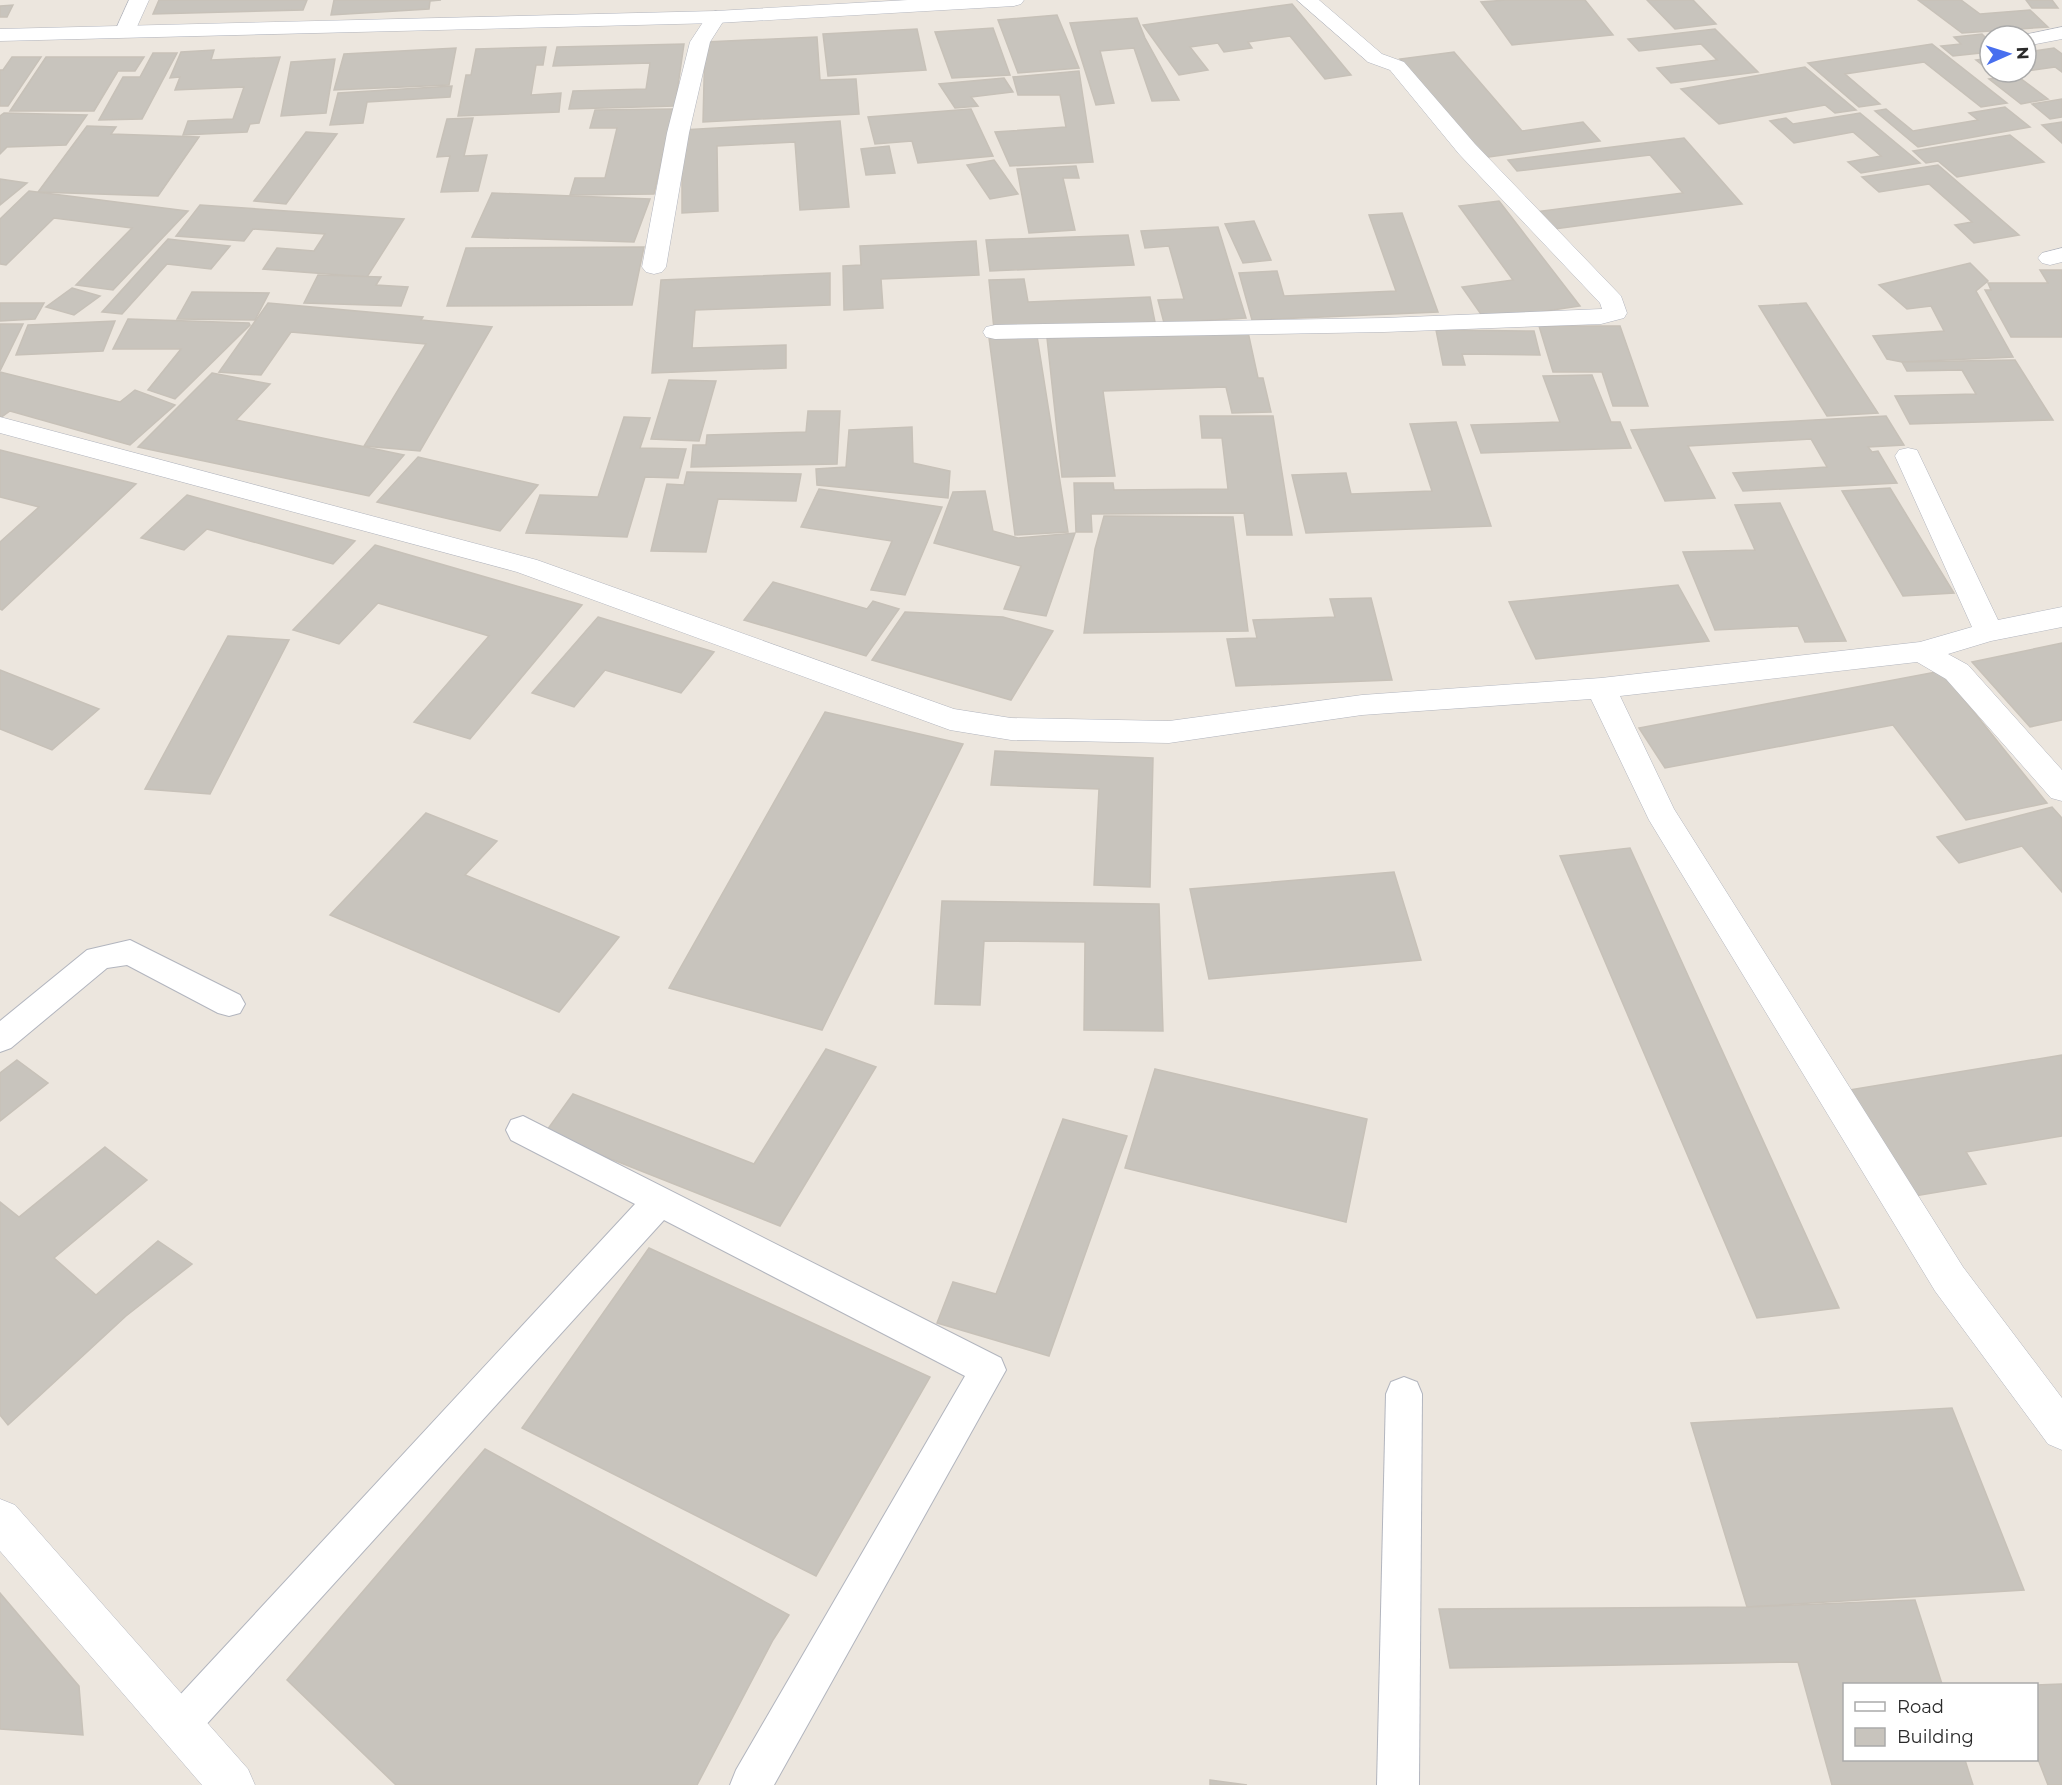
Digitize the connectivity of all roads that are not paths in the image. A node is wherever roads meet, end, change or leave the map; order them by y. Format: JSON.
{"nodes":[{"id":1,"x":139,"y":0,"type":"edge"},
{"id":2,"x":1014,"y":0,"type":"edge"},
{"id":3,"x":1307,"y":0,"type":"edge"},
{"id":4,"x":717,"y":8,"type":"edge"},
{"id":5,"x":124,"y":31,"type":"junction"},
{"id":6,"x":2062,"y":33,"type":"edge"},
{"id":7,"x":0,"y":35,"type":"edge"},
{"id":8,"x":2038,"y":38,"type":"edge"},
{"id":9,"x":654,"y":267,"type":"dead end"},
{"id":10,"x":996,"y":332,"type":"dead end"},
{"id":11,"x":0,"y":425,"type":"edge"},
{"id":12,"x":1908,"y":456,"type":"dead end"},
{"id":13,"x":2062,"y":617,"type":"edge"},
{"id":14,"x":1989,"y":632,"type":"junction"},
{"id":15,"x":1921,"y":652,"type":"junction"},
{"id":16,"x":1601,"y":688,"type":"junction"},
{"id":17,"x":2062,"y":790,"type":"edge"},
{"id":18,"x":229,"y":1004,"type":"dead end"},
{"id":19,"x":0,"y":1040,"type":"edge"},
{"id":20,"x":523,"y":1130,"type":"dead end"},
{"id":21,"x":660,"y":1201,"type":"junction"},
{"id":22,"x":1404,"y":1394,"type":"dead end"},
{"id":23,"x":2062,"y":1431,"type":"edge"},
{"id":24,"x":0,"y":1519,"type":"edge"},
{"id":25,"x":180,"y":1724,"type":"junction"},
{"id":26,"x":232,"y":1785,"type":"edge"},
{"id":27,"x":751,"y":1785,"type":"edge"},
{"id":28,"x":1398,"y":1785,"type":"edge"}],
"edges":[{"from":1,"to":5,"type":"street"},
{"from":2,"to":4,"type":"street"},
{"from":3,"to":10,"type":"street"},
{"from":4,"to":5,"type":"street"},
{"from":4,"to":9,"type":"street"},
{"from":5,"to":7,"type":"street"},
{"from":6,"to":8,"type":"street"},
{"from":11,"to":16,"type":"street"},
{"from":12,"to":14,"type":"street"},
{"from":13,"to":14,"type":"street"},
{"from":14,"to":15,"type":"street"},
{"from":15,"to":16,"type":"street"},
{"from":15,"to":17,"type":"street"},
{"from":16,"to":23,"type":"street"},
{"from":18,"to":19,"type":"lane"},
{"from":20,"to":21,"type":"lane"},
{"from":21,"to":25,"type":"lane"},
{"from":21,"to":27,"type":"lane"},
{"from":22,"to":28,"type":"lane"},
{"from":24,"to":25,"type":"street"},
{"from":25,"to":26,"type":"street"}]}
